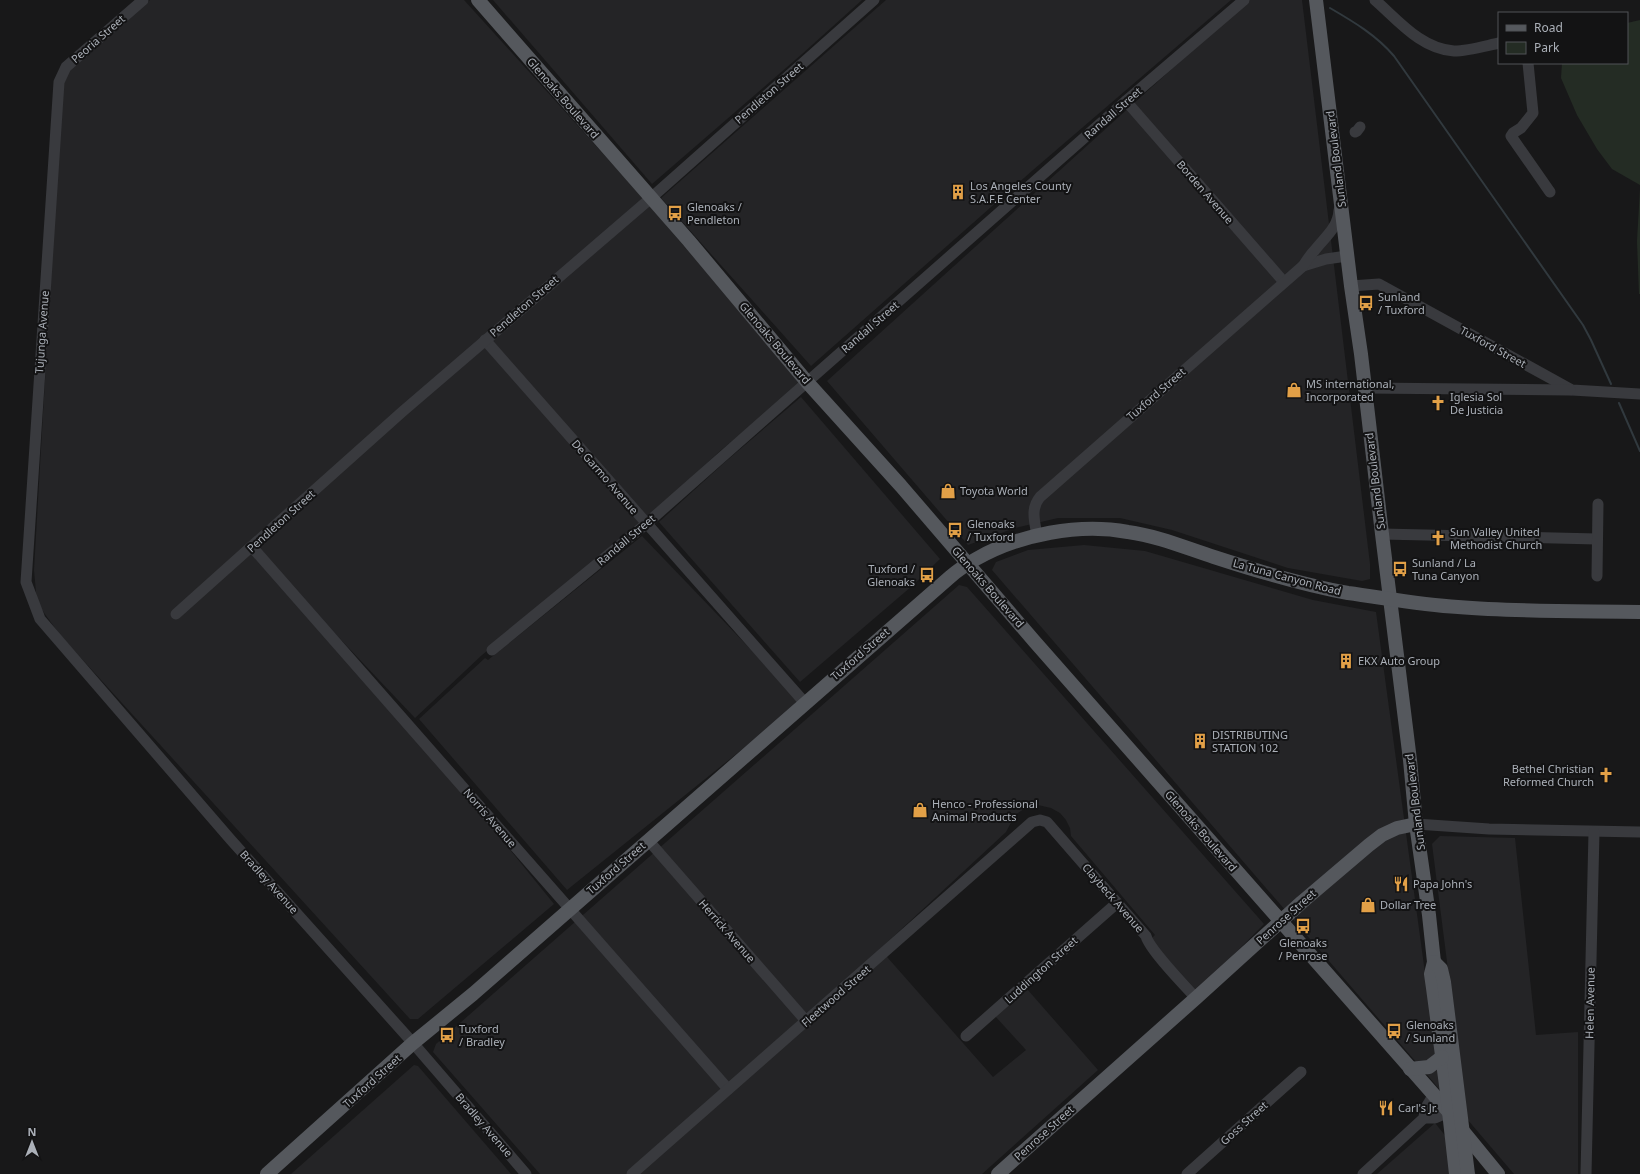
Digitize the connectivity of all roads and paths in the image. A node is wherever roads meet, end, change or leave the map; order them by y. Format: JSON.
{"nodes":[{"id":1,"x":143,"y":0,"type":"edge"},
{"id":2,"x":478,"y":0,"type":"edge"},
{"id":3,"x":874,"y":0,"type":"edge"},
{"id":4,"x":1244,"y":0,"type":"edge"},
{"id":5,"x":1316,"y":0,"type":"edge"},
{"id":6,"x":1375,"y":0,"type":"edge"},
{"id":7,"x":1498,"y":43,"type":"edge"},
{"id":8,"x":1528,"y":64,"type":"edge"},
{"id":9,"x":59,"y":82,"type":"joint"},
{"id":10,"x":1126,"y":101,"type":"junction"},
{"id":11,"x":1340,"y":187,"type":"junction"},
{"id":12,"x":1550,"y":192,"type":"dead end"},
{"id":13,"x":651,"y":198,"type":"junction"},
{"id":14,"x":1347,"y":256,"type":"junction"},
{"id":15,"x":1303,"y":266,"type":"junction"},
{"id":16,"x":1284,"y":282,"type":"junction"},
{"id":17,"x":1351,"y":286,"type":"junction"},
{"id":18,"x":485,"y":340,"type":"junction"},
{"id":19,"x":807,"y":382,"type":"junction"},
{"id":20,"x":1365,"y":388,"type":"junction"},
{"id":21,"x":1572,"y":390,"type":"junction"},
{"id":22,"x":1640,"y":394,"type":"edge"},
{"id":23,"x":1598,"y":504,"type":"dead end"},
{"id":24,"x":646,"y":524,"type":"junction"},
{"id":25,"x":1382,"y":534,"type":"junction"},
{"id":26,"x":1037,"y":536,"type":"junction"},
{"id":27,"x":1597,"y":539,"type":"junction"},
{"id":28,"x":252,"y":547,"type":"junction"},
{"id":29,"x":967,"y":564,"type":"junction"},
{"id":30,"x":1597,"y":576,"type":"dead end"},
{"id":31,"x":26,"y":582,"type":"joint"},
{"id":32,"x":1390,"y":599,"type":"junction"},
{"id":33,"x":1640,"y":612,"type":"edge"},
{"id":34,"x":176,"y":614,"type":"dead end"},
{"id":35,"x":492,"y":650,"type":"dead end"},
{"id":36,"x":805,"y":703,"type":"junction"},
{"id":37,"x":1040,"y":820,"type":"joint"},
{"id":38,"x":1416,"y":824,"type":"junction"},
{"id":39,"x":1594,"y":832,"type":"junction"},
{"id":40,"x":1640,"y":832,"type":"edge"},
{"id":41,"x":648,"y":840,"type":"junction"},
{"id":42,"x":1116,"y":903,"type":"junction"},
{"id":43,"x":569,"y":909,"type":"junction"},
{"id":44,"x":1281,"y":921,"type":"junction"},
{"id":45,"x":1434,"y":962,"type":"junction"},
{"id":46,"x":1196,"y":998,"type":"junction"},
{"id":47,"x":807,"y":1022,"type":"junction"},
{"id":48,"x":966,"y":1036,"type":"dead end"},
{"id":49,"x":413,"y":1043,"type":"junction"},
{"id":50,"x":1442,"y":1057,"type":"junction"},
{"id":51,"x":1410,"y":1069,"type":"junction"},
{"id":52,"x":1301,"y":1072,"type":"dead end"},
{"id":53,"x":728,"y":1089,"type":"junction"},
{"id":54,"x":1434,"y":1094,"type":"junction"},
{"id":55,"x":1449,"y":1112,"type":"junction"},
{"id":56,"x":1424,"y":1118,"type":"junction"},
{"id":57,"x":1462,"y":1130,"type":"junction"},
{"id":58,"x":267,"y":1174,"type":"edge"},
{"id":59,"x":526,"y":1174,"type":"edge"},
{"id":60,"x":632,"y":1174,"type":"edge"},
{"id":61,"x":998,"y":1174,"type":"edge"},
{"id":62,"x":1187,"y":1174,"type":"edge"},
{"id":63,"x":1363,"y":1174,"type":"edge"},
{"id":64,"x":1456,"y":1174,"type":"edge"},
{"id":65,"x":1468,"y":1174,"type":"edge"},
{"id":66,"x":1498,"y":1174,"type":"edge"},
{"id":67,"x":1586,"y":1174,"type":"edge"}],
"edges":[{"from":1,"to":9,"type":"street","name":"Peoria Street"},
{"from":2,"to":13,"type":"main road","name":"Glenoaks Boulevard"},
{"from":3,"to":13,"type":"street","name":"Pendleton Street"},
{"from":4,"to":10,"type":"street","name":"Randall Street"},
{"from":5,"to":11,"type":"main road","name":"Sunland Boulevard"},
{"from":6,"to":7,"type":"street"},
{"from":8,"to":12,"type":"street"},
{"from":9,"to":31,"type":"street","name":"Tujunga Avenue"},
{"from":10,"to":16,"type":"street","name":"Borden Avenue"},
{"from":10,"to":19,"type":"street","name":"Randall Street"},
{"from":11,"to":14,"type":"main road","name":"Sunland Boulevard"},
{"from":11,"to":15,"type":"street","name":"Tuxford Street"},
{"from":13,"to":18,"type":"street","name":"Pendleton Street"},
{"from":13,"to":19,"type":"main road","name":"Glenoaks Boulevard"},
{"from":14,"to":15,"type":"street","name":"Tuxford Street"},
{"from":14,"to":17,"type":"main road","name":"Sunland Boulevard"},
{"from":15,"to":16,"type":"street","name":"Tuxford Street"},
{"from":16,"to":26,"type":"street","name":"Tuxford Street"},
{"from":17,"to":20,"type":"main road","name":"Sunland Boulevard"},
{"from":17,"to":21,"type":"street","name":"Tuxford Street"},
{"from":18,"to":24,"type":"street","name":"De Garmo Avenue"},
{"from":18,"to":28,"type":"street","name":"Pendleton Street"},
{"from":19,"to":24,"type":"street","name":"Randall Street"},
{"from":19,"to":29,"type":"main road","name":"Glenoaks Boulevard"},
{"from":20,"to":21,"type":"street"},
{"from":20,"to":25,"type":"main road","name":"Sunland Boulevard"},
{"from":21,"to":22,"type":"street","name":"Tuxford Street"},
{"from":23,"to":27,"type":"street"},
{"from":24,"to":35,"type":"street","name":"Randall Street"},
{"from":24,"to":36,"type":"street","name":"De Garmo Avenue"},
{"from":25,"to":27,"type":"street"},
{"from":25,"to":32,"type":"main road","name":"Sunland Boulevard"},
{"from":26,"to":29,"type":"main road","name":"La Tuna Canyon Road"},
{"from":26,"to":32,"type":"main road","name":"La Tuna Canyon Road"},
{"from":27,"to":30,"type":"street"},
{"from":28,"to":34,"type":"street","name":"Pendleton Street"},
{"from":28,"to":43,"type":"street","name":"Norris Avenue"},
{"from":29,"to":36,"type":"main road","name":"Tuxford Street"},
{"from":29,"to":44,"type":"main road","name":"Glenoaks Boulevard"},
{"from":31,"to":49,"type":"street","name":"Bradley Avenue"},
{"from":32,"to":33,"type":"main road","name":"La Tuna Canyon Road"},
{"from":32,"to":38,"type":"main road","name":"Sunland Boulevard"},
{"from":36,"to":41,"type":"main road","name":"Tuxford Street"},
{"from":37,"to":42,"type":"street","name":"Claybeck Avenue"},
{"from":37,"to":47,"type":"street","name":"Fleetwood Street"},
{"from":38,"to":39,"type":"street","name":"Penrose Street"},
{"from":38,"to":44,"type":"main road","name":"Penrose Street"},
{"from":38,"to":45,"type":"main road","name":"Sunland Boulevard"},
{"from":39,"to":40,"type":"street","name":"Penrose Street"},
{"from":39,"to":67,"type":"street","name":"Helen Avenue"},
{"from":41,"to":43,"type":"main road","name":"Tuxford Street"},
{"from":41,"to":47,"type":"street","name":"Herrick Avenue"},
{"from":42,"to":46,"type":"street","name":"Claybeck Avenue"},
{"from":42,"to":48,"type":"street","name":"Luddington Street"},
{"from":43,"to":49,"type":"main road","name":"Tuxford Street"},
{"from":43,"to":53,"type":"street","name":"Norris Avenue"},
{"from":44,"to":46,"type":"main road","name":"Penrose Street"},
{"from":44,"to":51,"type":"main road","name":"Glenoaks Boulevard"},
{"from":45,"to":50,"type":"main road","name":"Sunland Boulevard"},
{"from":45,"to":57,"type":"main road","name":"Sunland Boulevard"},
{"from":46,"to":61,"type":"main road","name":"Penrose Street"},
{"from":47,"to":53,"type":"street","name":"Fleetwood Street"},
{"from":49,"to":58,"type":"main road","name":"Tuxford Street"},
{"from":49,"to":59,"type":"street","name":"Bradley Avenue"},
{"from":50,"to":51,"type":"main road"},
{"from":50,"to":55,"type":"main road","name":"Sunland Boulevard"},
{"from":51,"to":54,"type":"main road","name":"Glenoaks Boulevard"},
{"from":52,"to":62,"type":"street","name":"Goss Street"},
{"from":53,"to":60,"type":"street","name":"Fleetwood Street"},
{"from":54,"to":55,"type":"main road","name":"Glenoaks Boulevard"},
{"from":54,"to":56,"type":"street"},
{"from":55,"to":56,"type":"street"},
{"from":55,"to":57,"type":"main road","name":"Glenoaks Boulevard"},
{"from":55,"to":64,"type":"main road","name":"Sunland Boulevard"},
{"from":56,"to":63,"type":"street"},
{"from":57,"to":65,"type":"main road","name":"Sunland Boulevard"},
{"from":57,"to":66,"type":"main road","name":"Glenoaks Boulevard"}]}
